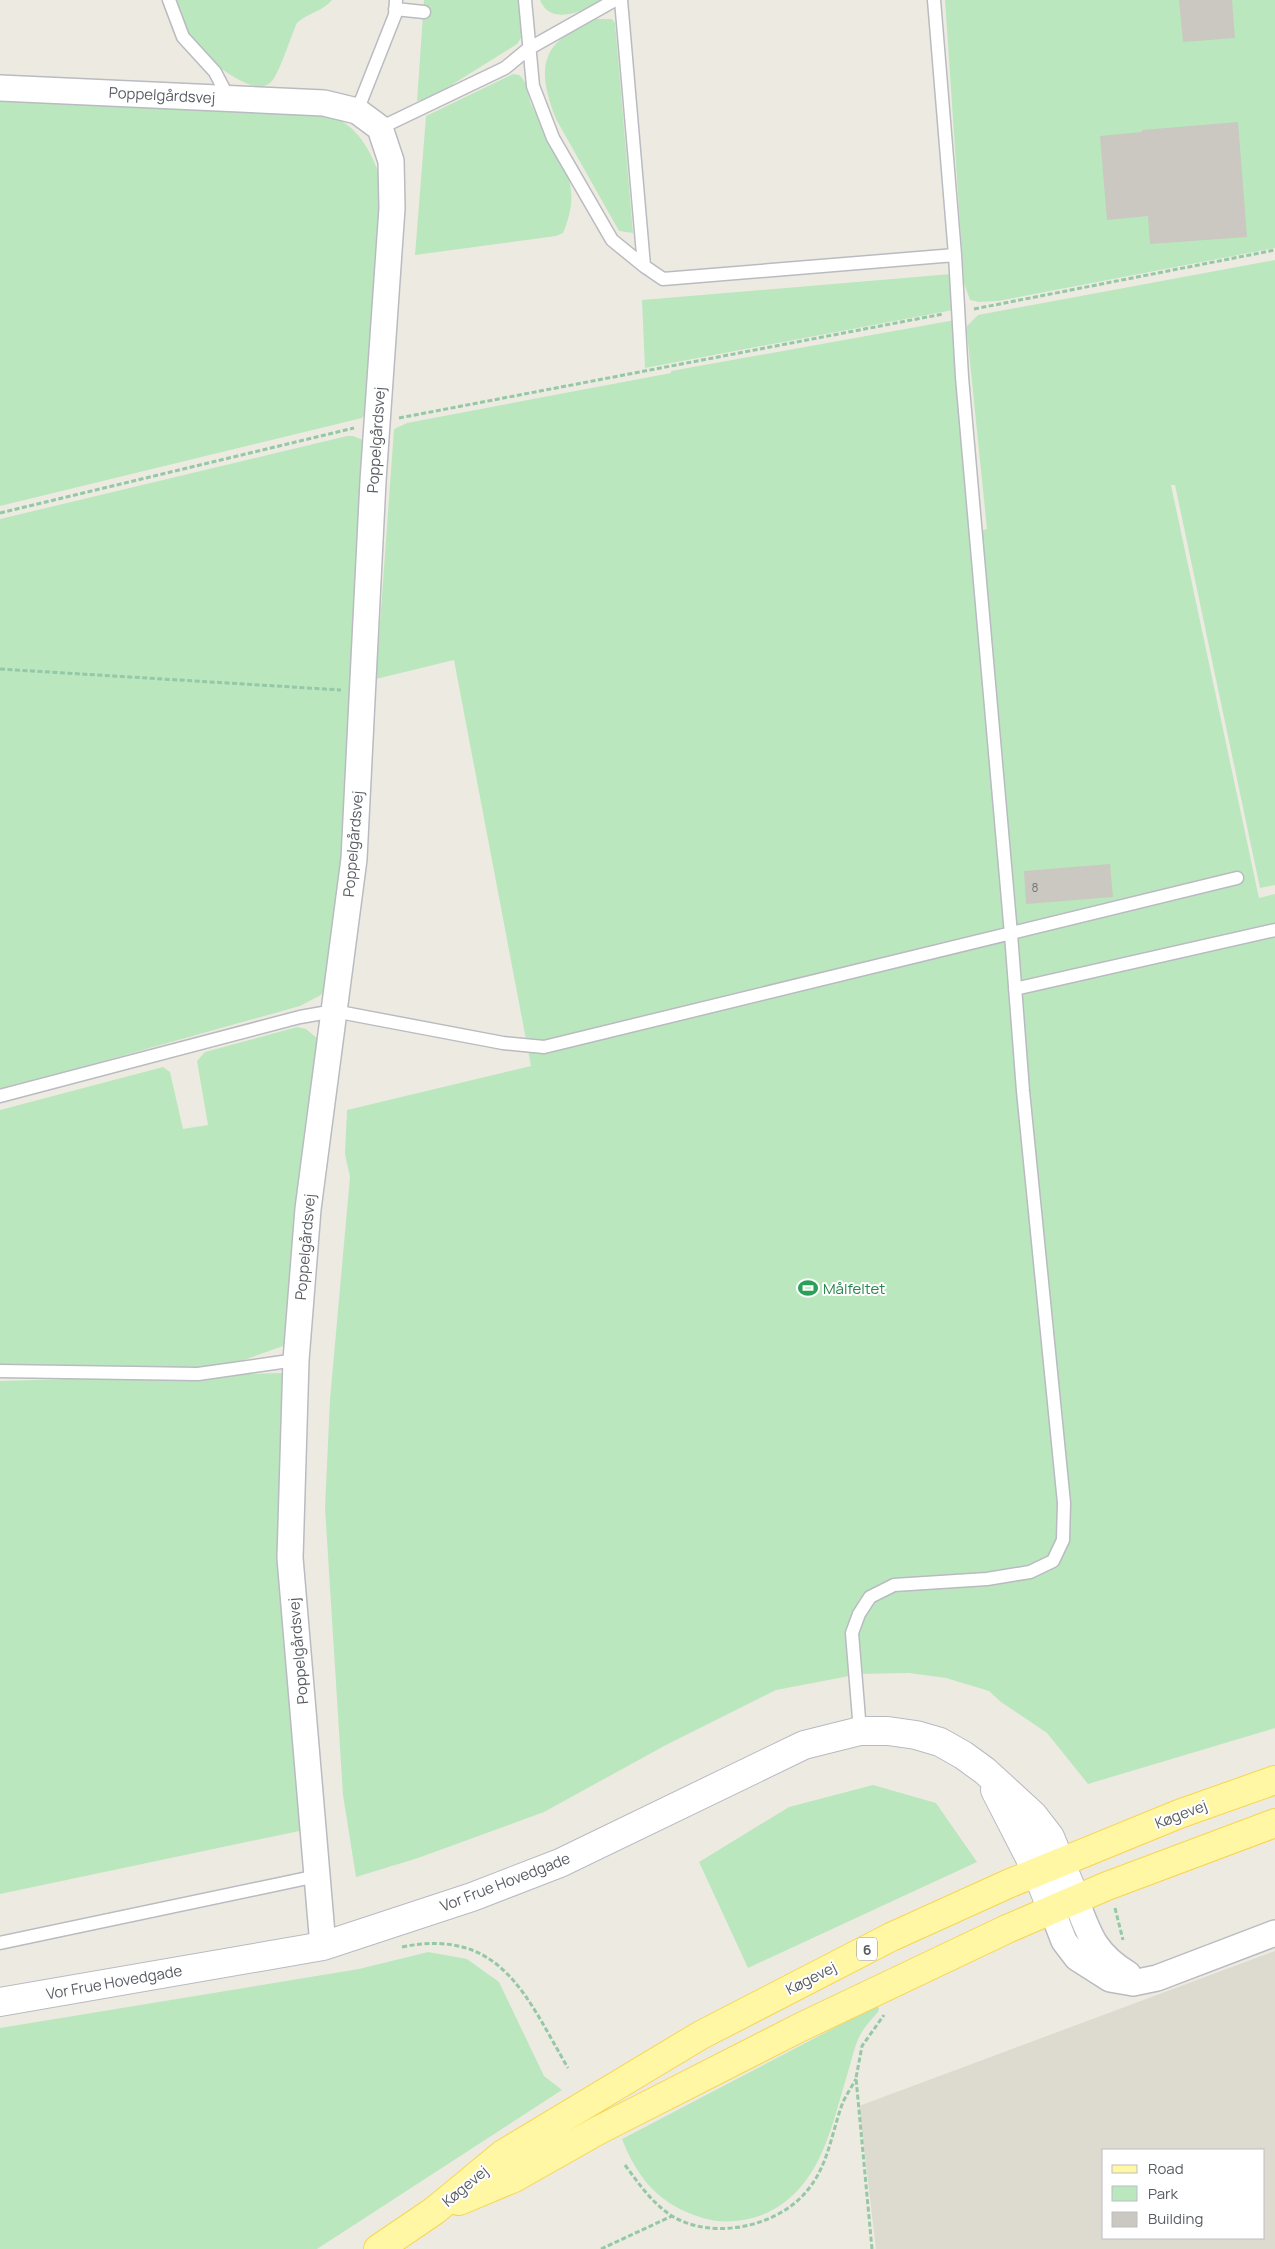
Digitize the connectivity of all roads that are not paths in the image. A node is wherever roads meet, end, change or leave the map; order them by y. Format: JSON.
{"nodes":[{"id":1,"x":169,"y":0,"type":"edge"},
{"id":2,"x":525,"y":0,"type":"edge"},
{"id":3,"x":615,"y":0,"type":"edge"},
{"id":4,"x":621,"y":0,"type":"edge"},
{"id":5,"x":934,"y":0,"type":"edge"},
{"id":6,"x":396,"y":4,"type":"edge"},
{"id":7,"x":424,"y":12,"type":"dead end"},
{"id":8,"x":528,"y":49,"type":"junction"},
{"id":9,"x":0,"y":88,"type":"edge"},
{"id":10,"x":229,"y":99,"type":"junction"},
{"id":11,"x":357,"y":111,"type":"junction"},
{"id":12,"x":380,"y":128,"type":"junction"},
{"id":13,"x":955,"y":255,"type":"junction"},
{"id":14,"x":644,"y":266,"type":"junction"},
{"id":15,"x":1237,"y":878,"type":"dead end"},
{"id":16,"x":1275,"y":930,"type":"edge"},
{"id":17,"x":1011,"y":934,"type":"junction"},
{"id":18,"x":1015,"y":989,"type":"junction"},
{"id":19,"x":334,"y":1010,"type":"junction"},
{"id":20,"x":0,"y":1096,"type":"edge"},
{"id":21,"x":296,"y":1360,"type":"junction"},
{"id":22,"x":0,"y":1371,"type":"edge"},
{"id":23,"x":860,"y":1731,"type":"junction"},
{"id":24,"x":985,"y":1771,"type":"junction"},
{"id":25,"x":1275,"y":1780,"type":"edge"},
{"id":26,"x":1275,"y":1823,"type":"edge"},
{"id":27,"x":1062,"y":1862,"type":"junction"},
{"id":28,"x":1037,"y":1872,"type":"junction"},
{"id":29,"x":317,"y":1876,"type":"junction"},
{"id":30,"x":1064,"y":1905,"type":"junction"},
{"id":31,"x":1275,"y":1933,"type":"edge"},
{"id":32,"x":0,"y":1943,"type":"edge"},
{"id":33,"x":323,"y":1946,"type":"junction"},
{"id":34,"x":0,"y":2002,"type":"edge"},
{"id":35,"x":434,"y":2211,"type":"junction"},
{"id":36,"x":378,"y":2249,"type":"edge"}],
"edges":[{"from":1,"to":10,"type":"lane"},
{"from":2,"to":8,"type":"lane"},
{"from":3,"to":8,"type":"lane"},
{"from":4,"to":14,"type":"lane"},
{"from":5,"to":13,"type":"lane"},
{"from":6,"to":7,"type":"lane"},
{"from":6,"to":11,"type":"lane"},
{"from":8,"to":12,"type":"lane"},
{"from":8,"to":14,"type":"lane"},
{"from":9,"to":10,"type":"street","name":"Poppelgårdsvej"},
{"from":10,"to":11,"type":"street","name":"Poppelgårdsvej"},
{"from":11,"to":12,"type":"street","name":"Poppelgårdsvej"},
{"from":12,"to":19,"type":"street","name":"Poppelgårdsvej"},
{"from":13,"to":14,"type":"lane"},
{"from":13,"to":17,"type":"lane"},
{"from":15,"to":17,"type":"lane"},
{"from":16,"to":18,"type":"lane"},
{"from":17,"to":18,"type":"lane"},
{"from":17,"to":19,"type":"lane"},
{"from":18,"to":23,"type":"lane"},
{"from":19,"to":20,"type":"lane"},
{"from":19,"to":21,"type":"street","name":"Poppelgårdsvej"},
{"from":21,"to":22,"type":"lane"},
{"from":21,"to":29,"type":"street","name":"Poppelgårdsvej"},
{"from":23,"to":24,"type":"street","name":"Vor Frue Hovedgade"},
{"from":23,"to":33,"type":"street","name":"Vor Frue Hovedgade"},
{"from":24,"to":27,"type":"street","name":"Vor Frue Hovedgade"},
{"from":24,"to":28,"type":"street","name":"Vor Frue Hovedgade"},
{"from":25,"to":27,"type":"main road","name":"Køgevej","number":"6"},
{"from":26,"to":30,"type":"main road","name":"Køgevej","number":"6"},
{"from":27,"to":28,"type":"main road","name":"Køgevej","number":"6"},
{"from":27,"to":30,"type":"street","name":"Vor Frue Hovedgade"},
{"from":28,"to":30,"type":"street","name":"Vor Frue Hovedgade"},
{"from":28,"to":35,"type":"main road","name":"Køgevej","number":"6"},
{"from":29,"to":32,"type":"lane"},
{"from":29,"to":33,"type":"street","name":"Poppelgårdsvej"},
{"from":30,"to":31,"type":"street"},
{"from":30,"to":35,"type":"main road","name":"Køgevej","number":"6"},
{"from":33,"to":34,"type":"street","name":"Vor Frue Hovedgade"},
{"from":35,"to":36,"type":"main road","name":"Køgevej","number":"6"}]}
